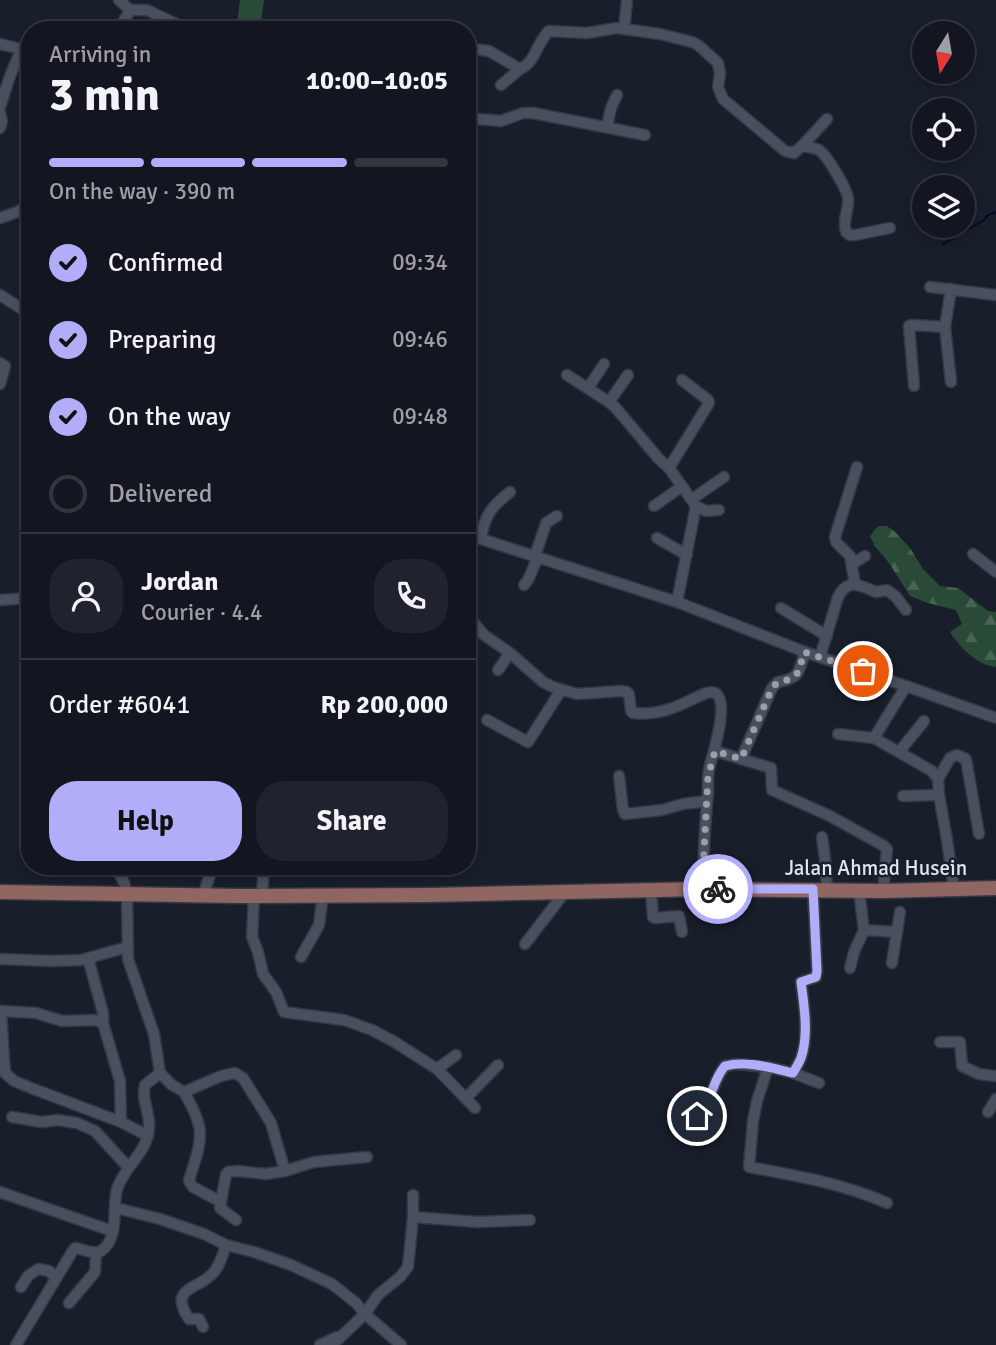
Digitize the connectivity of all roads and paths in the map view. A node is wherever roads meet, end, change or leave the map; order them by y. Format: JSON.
{"nodes":[{"id":1,"x":118,"y":0,"type":"edge"},
{"id":2,"x":155,"y":0,"type":"edge"},
{"id":3,"x":627,"y":0,"type":"edge"},
{"id":4,"x":130,"y":10,"type":"junction"},
{"id":5,"x":147,"y":10,"type":"junction"},
{"id":6,"x":124,"y":21,"type":"edge"},
{"id":7,"x":170,"y":21,"type":"edge"},
{"id":8,"x":624,"y":29,"type":"junction"},
{"id":9,"x":0,"y":44,"type":"edge"},
{"id":10,"x":21,"y":49,"type":"edge"},
{"id":11,"x":476,"y":49,"type":"edge"},
{"id":12,"x":21,"y":57,"type":"edge"},
{"id":13,"x":520,"y":69,"type":"junction"},
{"id":14,"x":501,"y":85,"type":"dead end"},
{"id":15,"x":617,"y":95,"type":"dead end"},
{"id":16,"x":0,"y":107,"type":"edge"},
{"id":17,"x":0,"y":113,"type":"edge"},
{"id":18,"x":827,"y":119,"type":"dead end"},
{"id":19,"x":476,"y":121,"type":"edge"},
{"id":20,"x":607,"y":127,"type":"junction"},
{"id":21,"x":0,"y":128,"type":"edge"},
{"id":22,"x":645,"y":135,"type":"dead end"},
{"id":23,"x":802,"y":146,"type":"junction"},
{"id":24,"x":21,"y":210,"type":"edge"},
{"id":25,"x":0,"y":218,"type":"edge"},
{"id":26,"x":890,"y":228,"type":"dead end"},
{"id":27,"x":930,"y":287,"type":"dead end"},
{"id":28,"x":951,"y":289,"type":"junction"},
{"id":29,"x":996,"y":295,"type":"edge"},
{"id":30,"x":3,"y":298,"type":"edge"},
{"id":31,"x":21,"y":309,"type":"edge"},
{"id":32,"x":0,"y":312,"type":"edge"},
{"id":33,"x":945,"y":327,"type":"junction"},
{"id":34,"x":0,"y":363,"type":"edge"},
{"id":35,"x":604,"y":364,"type":"dead end"},
{"id":36,"x":567,"y":375,"type":"dead end"},
{"id":37,"x":628,"y":375,"type":"dead end"},
{"id":38,"x":682,"y":380,"type":"dead end"},
{"id":39,"x":951,"y":382,"type":"dead end"},
{"id":40,"x":0,"y":384,"type":"edge"},
{"id":41,"x":914,"y":387,"type":"dead end"},
{"id":42,"x":588,"y":388,"type":"junction"},
{"id":43,"x":610,"y":402,"type":"junction"},
{"id":44,"x":857,"y":467,"type":"dead end"},
{"id":45,"x":669,"y":468,"type":"junction"},
{"id":46,"x":724,"y":477,"type":"dead end"},
{"id":47,"x":681,"y":487,"type":"junction"},
{"id":48,"x":510,"y":492,"type":"dead end"},
{"id":49,"x":694,"y":503,"type":"junction"},
{"id":50,"x":654,"y":506,"type":"dead end"},
{"id":51,"x":719,"y":510,"type":"dead end"},
{"id":52,"x":557,"y":516,"type":"dead end"},
{"id":53,"x":476,"y":538,"type":"edge"},
{"id":54,"x":657,"y":538,"type":"dead end"},
{"id":55,"x":481,"y":539,"type":"junction"},
{"id":56,"x":973,"y":554,"type":"dead end"},
{"id":57,"x":687,"y":555,"type":"junction"},
{"id":58,"x":865,"y":556,"type":"dead end"},
{"id":59,"x":536,"y":557,"type":"junction"},
{"id":60,"x":852,"y":564,"type":"junction"},
{"id":61,"x":996,"y":572,"type":"edge"},
{"id":62,"x":855,"y":584,"type":"junction"},
{"id":63,"x":524,"y":585,"type":"dead end"},
{"id":64,"x":21,"y":599,"type":"edge"},
{"id":65,"x":0,"y":600,"type":"edge"},
{"id":66,"x":677,"y":602,"type":"junction"},
{"id":67,"x":781,"y":608,"type":"dead end"},
{"id":68,"x":905,"y":610,"type":"dead end"},
{"id":69,"x":476,"y":626,"type":"edge"},
{"id":70,"x":827,"y":636,"type":"junction"},
{"id":71,"x":804,"y":652,"type":"junction"},
{"id":72,"x":510,"y":653,"type":"junction"},
{"id":73,"x":820,"y":657,"type":"junction"},
{"id":74,"x":498,"y":670,"type":"dead end"},
{"id":75,"x":906,"y":686,"type":"junction"},
{"id":76,"x":561,"y":690,"type":"junction"},
{"id":77,"x":996,"y":718,"type":"edge"},
{"id":78,"x":487,"y":720,"type":"dead end"},
{"id":79,"x":924,"y":721,"type":"dead end"},
{"id":80,"x":838,"y":734,"type":"dead end"},
{"id":81,"x":874,"y":738,"type":"junction"},
{"id":82,"x":715,"y":751,"type":"junction"},
{"id":83,"x":899,"y":752,"type":"junction"},
{"id":84,"x":741,"y":759,"type":"junction"},
{"id":85,"x":619,"y":776,"type":"dead end"},
{"id":86,"x":939,"y":779,"type":"junction"},
{"id":87,"x":939,"y":795,"type":"junction"},
{"id":88,"x":903,"y":796,"type":"dead end"},
{"id":89,"x":707,"y":801,"type":"junction"},
{"id":90,"x":979,"y":834,"type":"dead end"},
{"id":91,"x":822,"y":837,"type":"dead end"},
{"id":92,"x":120,"y":875,"type":"edge"},
{"id":93,"x":210,"y":875,"type":"edge"},
{"id":94,"x":262,"y":875,"type":"edge"},
{"id":95,"x":996,"y":888,"type":"edge"},
{"id":96,"x":702,"y":889,"type":"junction"},
{"id":97,"x":954,"y":889,"type":"junction"},
{"id":98,"x":651,"y":890,"type":"junction"},
{"id":99,"x":820,"y":890,"type":"junction"},
{"id":100,"x":859,"y":891,"type":"junction"},
{"id":101,"x":883,"y":891,"type":"junction"},
{"id":102,"x":0,"y":892,"type":"edge"},
{"id":103,"x":565,"y":892,"type":"junction"},
{"id":104,"x":127,"y":894,"type":"junction"},
{"id":105,"x":203,"y":895,"type":"junction"},
{"id":106,"x":323,"y":895,"type":"junction"},
{"id":107,"x":258,"y":896,"type":"junction"},
{"id":108,"x":900,"y":912,"type":"dead end"},
{"id":109,"x":864,"y":930,"type":"junction"},
{"id":110,"x":682,"y":932,"type":"dead end"},
{"id":111,"x":897,"y":932,"type":"junction"},
{"id":112,"x":525,"y":944,"type":"dead end"},
{"id":113,"x":128,"y":947,"type":"junction"},
{"id":114,"x":302,"y":957,"type":"dead end"},
{"id":115,"x":88,"y":958,"type":"junction"},
{"id":116,"x":0,"y":959,"type":"edge"},
{"id":117,"x":892,"y":963,"type":"dead end"},
{"id":118,"x":850,"y":968,"type":"dead end"},
{"id":119,"x":0,"y":1011,"type":"edge"},
{"id":120,"x":103,"y":1023,"type":"junction"},
{"id":121,"x":940,"y":1042,"type":"dead end"},
{"id":122,"x":456,"y":1055,"type":"dead end"},
{"id":123,"x":2,"y":1060,"type":"edge"},
{"id":124,"x":498,"y":1065,"type":"dead end"},
{"id":125,"x":768,"y":1068,"type":"junction"},
{"id":126,"x":437,"y":1069,"type":"junction"},
{"id":127,"x":160,"y":1073,"type":"junction"},
{"id":128,"x":793,"y":1073,"type":"junction"},
{"id":129,"x":996,"y":1076,"type":"edge"},
{"id":130,"x":3,"y":1077,"type":"edge"},
{"id":131,"x":819,"y":1083,"type":"dead end"},
{"id":132,"x":184,"y":1092,"type":"junction"},
{"id":133,"x":466,"y":1098,"type":"junction"},
{"id":134,"x":996,"y":1100,"type":"edge"},
{"id":135,"x":475,"y":1108,"type":"dead end"},
{"id":136,"x":988,"y":1112,"type":"dead end"},
{"id":137,"x":12,"y":1118,"type":"dead end"},
{"id":138,"x":677,"y":1119,"type":"dead end"},
{"id":139,"x":121,"y":1122,"type":"junction"},
{"id":140,"x":148,"y":1136,"type":"junction"},
{"id":141,"x":367,"y":1157,"type":"dead end"},
{"id":142,"x":128,"y":1167,"type":"junction"},
{"id":143,"x":285,"y":1171,"type":"junction"},
{"id":144,"x":0,"y":1192,"type":"edge"},
{"id":145,"x":414,"y":1195,"type":"dead end"},
{"id":146,"x":221,"y":1202,"type":"junction"},
{"id":147,"x":887,"y":1203,"type":"dead end"},
{"id":148,"x":116,"y":1208,"type":"junction"},
{"id":149,"x":413,"y":1217,"type":"junction"},
{"id":150,"x":236,"y":1220,"type":"dead end"},
{"id":151,"x":530,"y":1220,"type":"dead end"},
{"id":152,"x":112,"y":1231,"type":"junction"},
{"id":153,"x":226,"y":1245,"type":"junction"},
{"id":154,"x":96,"y":1253,"type":"junction"},
{"id":155,"x":56,"y":1278,"type":"junction"},
{"id":156,"x":21,"y":1287,"type":"dead end"},
{"id":157,"x":69,"y":1303,"type":"dead end"},
{"id":158,"x":365,"y":1314,"type":"junction"},
{"id":159,"x":203,"y":1327,"type":"dead end"},
{"id":160,"x":340,"y":1336,"type":"junction"},
{"id":161,"x":16,"y":1345,"type":"edge"},
{"id":162,"x":320,"y":1345,"type":"edge"},
{"id":163,"x":332,"y":1345,"type":"edge"},
{"id":164,"x":401,"y":1345,"type":"edge"}],
"edges":[{"from":1,"to":4,"type":"street"},
{"from":2,"to":5,"type":"street"},
{"from":3,"to":8,"type":"street"},
{"from":4,"to":5,"type":"street"},
{"from":4,"to":6,"type":"street"},
{"from":5,"to":7,"type":"street"},
{"from":8,"to":13,"type":"street"},
{"from":8,"to":23,"type":"street"},
{"from":9,"to":10,"type":"street"},
{"from":11,"to":13,"type":"street"},
{"from":12,"to":16,"type":"street"},
{"from":13,"to":14,"type":"street"},
{"from":15,"to":20,"type":"street"},
{"from":17,"to":21,"type":"street"},
{"from":18,"to":23,"type":"street"},
{"from":19,"to":20,"type":"street"},
{"from":20,"to":22,"type":"street"},
{"from":23,"to":26,"type":"street"},
{"from":24,"to":25,"type":"street"},
{"from":27,"to":28,"type":"street"},
{"from":28,"to":29,"type":"street"},
{"from":28,"to":33,"type":"street"},
{"from":30,"to":31,"type":"street"},
{"from":30,"to":32,"type":"street"},
{"from":33,"to":39,"type":"street"},
{"from":33,"to":41,"type":"street"},
{"from":34,"to":40,"type":"street"},
{"from":35,"to":42,"type":"street"},
{"from":36,"to":42,"type":"street"},
{"from":37,"to":43,"type":"street"},
{"from":38,"to":45,"type":"street"},
{"from":42,"to":43,"type":"street"},
{"from":43,"to":45,"type":"street"},
{"from":44,"to":60,"type":"street"},
{"from":45,"to":47,"type":"street"},
{"from":46,"to":49,"type":"street"},
{"from":47,"to":49,"type":"street"},
{"from":47,"to":50,"type":"street"},
{"from":48,"to":55,"type":"street"},
{"from":49,"to":51,"type":"street"},
{"from":49,"to":57,"type":"street"},
{"from":52,"to":59,"type":"street"},
{"from":53,"to":55,"type":"street"},
{"from":54,"to":57,"type":"street"},
{"from":55,"to":59,"type":"street"},
{"from":56,"to":61,"type":"street"},
{"from":57,"to":66,"type":"street"},
{"from":58,"to":60,"type":"street"},
{"from":59,"to":63,"type":"street"},
{"from":59,"to":66,"type":"street"},
{"from":60,"to":62,"type":"street"},
{"from":62,"to":68,"type":"street"},
{"from":62,"to":70,"type":"street"},
{"from":64,"to":65,"type":"street"},
{"from":66,"to":71,"type":"street"},
{"from":67,"to":70,"type":"street"},
{"from":69,"to":72,"type":"street"},
{"from":70,"to":73,"type":"street"},
{"from":71,"to":73,"type":"street"},
{"from":71,"to":84,"type":"street"},
{"from":72,"to":74,"type":"street"},
{"from":72,"to":76,"type":"street"},
{"from":73,"to":75,"type":"street"},
{"from":75,"to":77,"type":"street"},
{"from":75,"to":81,"type":"street"},
{"from":76,"to":78,"type":"street"},
{"from":76,"to":82,"type":"street"},
{"from":79,"to":83,"type":"street"},
{"from":80,"to":81,"type":"street"},
{"from":81,"to":83,"type":"street"},
{"from":82,"to":84,"type":"street"},
{"from":82,"to":89,"type":"street"},
{"from":83,"to":86,"type":"street"},
{"from":84,"to":101,"type":"street"},
{"from":85,"to":89,"type":"street"},
{"from":86,"to":87,"type":"street"},
{"from":86,"to":90,"type":"street"},
{"from":87,"to":88,"type":"street"},
{"from":87,"to":97,"type":"street"},
{"from":89,"to":96,"type":"street"},
{"from":91,"to":99,"type":"street"},
{"from":92,"to":104,"type":"street"},
{"from":93,"to":105,"type":"street"},
{"from":94,"to":107,"type":"street"},
{"from":95,"to":97,"type":"main road","name":"Jalan Ahmad Husein"},
{"from":96,"to":98,"type":"main road","name":"Jalan Ahmad Husein"},
{"from":96,"to":99,"type":"main road","name":"Jalan Ahmad Husein"},
{"from":97,"to":101,"type":"main road","name":"Jalan Ahmad Husein"},
{"from":98,"to":103,"type":"main road","name":"Jalan Ahmad Husein"},
{"from":98,"to":110,"type":"street"},
{"from":99,"to":100,"type":"main road","name":"Jalan Ahmad Husein"},
{"from":99,"to":128,"type":"street"},
{"from":100,"to":101,"type":"main road","name":"Jalan Ahmad Husein"},
{"from":100,"to":109,"type":"street"},
{"from":102,"to":104,"type":"main road","name":"Jalan Ahmad Husein"},
{"from":103,"to":106,"type":"main road","name":"Jalan Ahmad Husein"},
{"from":103,"to":112,"type":"street"},
{"from":104,"to":105,"type":"main road","name":"Jalan Ahmad Husein"},
{"from":104,"to":113,"type":"street"},
{"from":105,"to":107,"type":"main road","name":"Jalan Ahmad Husein"},
{"from":106,"to":107,"type":"main road","name":"Jalan Ahmad Husein"},
{"from":106,"to":114,"type":"street"},
{"from":107,"to":126,"type":"street"},
{"from":108,"to":111,"type":"street"},
{"from":109,"to":111,"type":"street"},
{"from":109,"to":118,"type":"street"},
{"from":111,"to":117,"type":"street"},
{"from":113,"to":115,"type":"street"},
{"from":113,"to":127,"type":"street"},
{"from":115,"to":116,"type":"street"},
{"from":115,"to":120,"type":"street"},
{"from":119,"to":120,"type":"street"},
{"from":119,"to":123,"type":"street"},
{"from":120,"to":139,"type":"street"},
{"from":121,"to":129,"type":"street"},
{"from":122,"to":126,"type":"street"},
{"from":123,"to":130,"type":"street"},
{"from":124,"to":133,"type":"street"},
{"from":125,"to":128,"type":"street"},
{"from":125,"to":138,"type":"street"},
{"from":125,"to":147,"type":"street"},
{"from":126,"to":133,"type":"street"},
{"from":127,"to":132,"type":"street"},
{"from":127,"to":140,"type":"street"},
{"from":128,"to":131,"type":"street"},
{"from":130,"to":139,"type":"street"},
{"from":132,"to":143,"type":"street"},
{"from":132,"to":146,"type":"street"},
{"from":133,"to":135,"type":"street"},
{"from":134,"to":136,"type":"street"},
{"from":137,"to":142,"type":"street"},
{"from":139,"to":140,"type":"street"},
{"from":140,"to":142,"type":"street"},
{"from":141,"to":143,"type":"street"},
{"from":142,"to":148,"type":"street"},
{"from":143,"to":146,"type":"street"},
{"from":144,"to":152,"type":"street"},
{"from":145,"to":149,"type":"street"},
{"from":146,"to":150,"type":"street"},
{"from":148,"to":152,"type":"street"},
{"from":148,"to":153,"type":"street"},
{"from":149,"to":151,"type":"street"},
{"from":149,"to":158,"type":"street"},
{"from":152,"to":154,"type":"street"},
{"from":153,"to":158,"type":"street"},
{"from":153,"to":159,"type":"street"},
{"from":154,"to":155,"type":"street"},
{"from":154,"to":157,"type":"street"},
{"from":155,"to":156,"type":"street"},
{"from":155,"to":161,"type":"street"},
{"from":158,"to":160,"type":"street"},
{"from":158,"to":164,"type":"street"},
{"from":160,"to":162,"type":"street"},
{"from":160,"to":163,"type":"street"}]}
